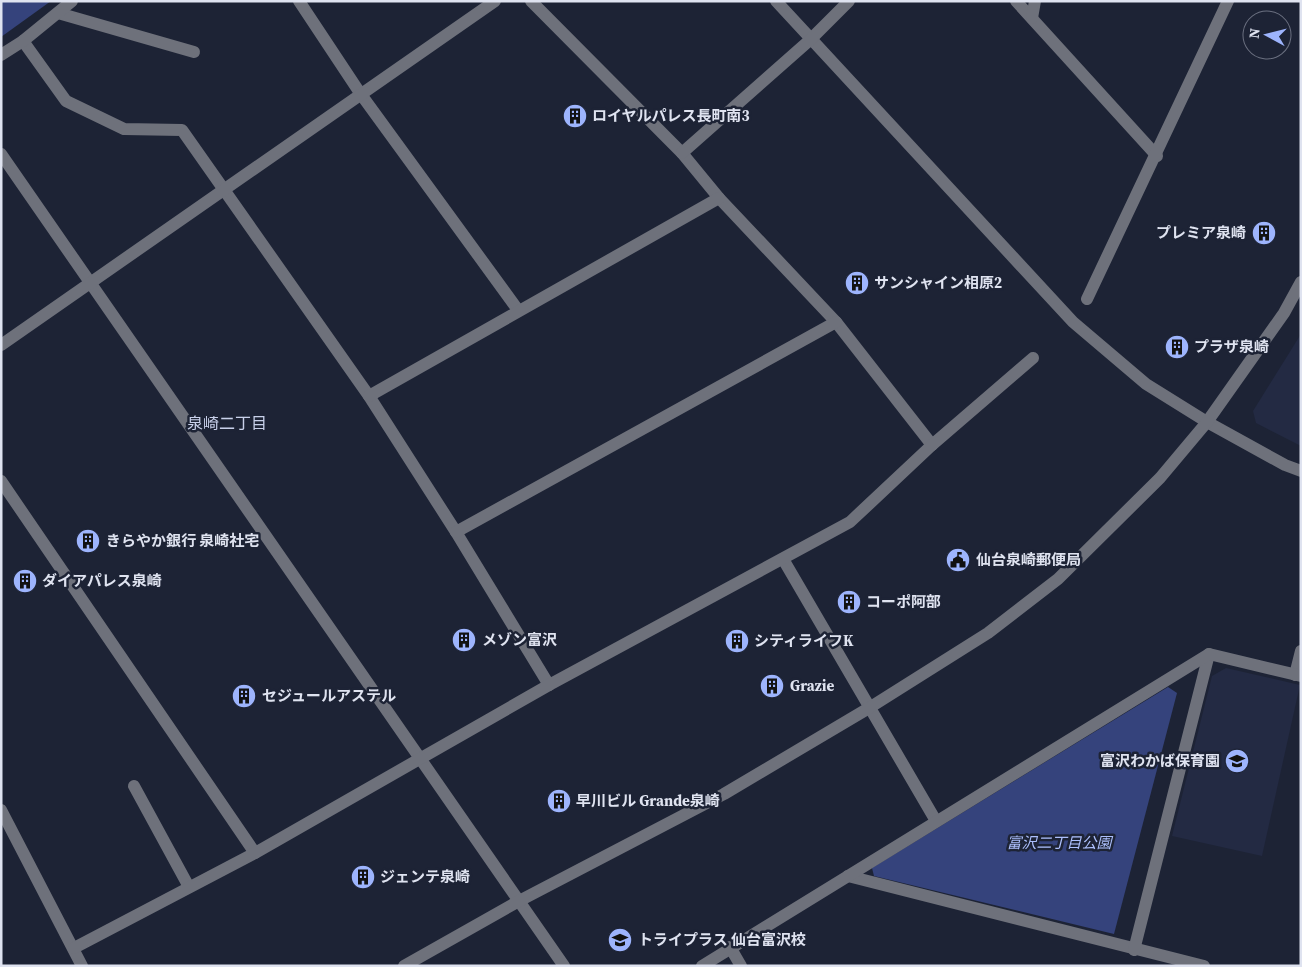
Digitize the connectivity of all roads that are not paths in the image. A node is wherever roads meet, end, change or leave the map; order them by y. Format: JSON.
{"nodes":[{"id":1,"x":72,"y":1,"type":"edge"},
{"id":2,"x":299,"y":1,"type":"edge"},
{"id":3,"x":495,"y":1,"type":"edge"},
{"id":4,"x":531,"y":1,"type":"edge"},
{"id":5,"x":776,"y":1,"type":"edge"},
{"id":6,"x":849,"y":1,"type":"edge"},
{"id":7,"x":1016,"y":1,"type":"edge"},
{"id":8,"x":1035,"y":1,"type":"edge"},
{"id":9,"x":1228,"y":1,"type":"edge"},
{"id":10,"x":58,"y":13,"type":"junction"},
{"id":11,"x":1032,"y":18,"type":"junction"},
{"id":12,"x":811,"y":38,"type":"junction"},
{"id":13,"x":23,"y":41,"type":"junction"},
{"id":14,"x":194,"y":52,"type":"dead end"},
{"id":15,"x":1,"y":55,"type":"edge"},
{"id":16,"x":360,"y":93,"type":"junction"},
{"id":17,"x":682,"y":153,"type":"junction"},
{"id":18,"x":1,"y":154,"type":"edge"},
{"id":19,"x":1156,"y":156,"type":"junction"},
{"id":20,"x":224,"y":188,"type":"junction"},
{"id":21,"x":720,"y":198,"type":"junction"},
{"id":22,"x":1301,"y":282,"type":"edge"},
{"id":23,"x":91,"y":284,"type":"junction"},
{"id":24,"x":1087,"y":299,"type":"dead end"},
{"id":25,"x":518,"y":310,"type":"junction"},
{"id":26,"x":836,"y":322,"type":"junction"},
{"id":27,"x":1,"y":345,"type":"edge"},
{"id":28,"x":1033,"y":358,"type":"dead end"},
{"id":29,"x":369,"y":396,"type":"junction"},
{"id":30,"x":1207,"y":422,"type":"junction"},
{"id":31,"x":932,"y":445,"type":"junction"},
{"id":32,"x":1301,"y":471,"type":"edge"},
{"id":33,"x":1,"y":481,"type":"edge"},
{"id":34,"x":456,"y":532,"type":"junction"},
{"id":35,"x":783,"y":559,"type":"junction"},
{"id":36,"x":1301,"y":651,"type":"edge"},
{"id":37,"x":1209,"y":654,"type":"junction"},
{"id":38,"x":1298,"y":675,"type":"edge"},
{"id":39,"x":549,"y":685,"type":"junction"},
{"id":40,"x":869,"y":708,"type":"junction"},
{"id":41,"x":420,"y":757,"type":"junction"},
{"id":42,"x":134,"y":786,"type":"dead end"},
{"id":43,"x":1,"y":810,"type":"edge"},
{"id":44,"x":936,"y":821,"type":"junction"},
{"id":45,"x":255,"y":853,"type":"junction"},
{"id":46,"x":848,"y":876,"type":"junction"},
{"id":47,"x":189,"y":887,"type":"junction"},
{"id":48,"x":520,"y":901,"type":"junction"},
{"id":49,"x":730,"y":947,"type":"junction"},
{"id":50,"x":74,"y":948,"type":"junction"},
{"id":51,"x":1134,"y":950,"type":"junction"},
{"id":52,"x":82,"y":966,"type":"edge"},
{"id":53,"x":404,"y":966,"type":"edge"},
{"id":54,"x":564,"y":966,"type":"edge"},
{"id":55,"x":702,"y":966,"type":"edge"},
{"id":56,"x":741,"y":966,"type":"edge"},
{"id":57,"x":1204,"y":966,"type":"edge"}],
"edges":[{"from":1,"to":10,"type":"street"},
{"from":2,"to":16,"type":"street"},
{"from":3,"to":16,"type":"street"},
{"from":4,"to":17,"type":"street"},
{"from":5,"to":12,"type":"street"},
{"from":6,"to":12,"type":"street"},
{"from":7,"to":11,"type":"street"},
{"from":8,"to":11,"type":"street"},
{"from":9,"to":19,"type":"street"},
{"from":10,"to":13,"type":"street"},
{"from":10,"to":14,"type":"street"},
{"from":11,"to":19,"type":"street"},
{"from":12,"to":17,"type":"street"},
{"from":12,"to":30,"type":"street"},
{"from":13,"to":15,"type":"street"},
{"from":13,"to":20,"type":"street"},
{"from":16,"to":20,"type":"street"},
{"from":16,"to":25,"type":"street"},
{"from":17,"to":21,"type":"street"},
{"from":18,"to":23,"type":"street"},
{"from":19,"to":24,"type":"street"},
{"from":20,"to":23,"type":"street"},
{"from":20,"to":29,"type":"street"},
{"from":21,"to":25,"type":"street"},
{"from":21,"to":26,"type":"street"},
{"from":22,"to":30,"type":"street"},
{"from":23,"to":27,"type":"street"},
{"from":23,"to":41,"type":"street"},
{"from":25,"to":29,"type":"street"},
{"from":26,"to":31,"type":"street"},
{"from":26,"to":34,"type":"street"},
{"from":28,"to":31,"type":"street"},
{"from":29,"to":34,"type":"street"},
{"from":30,"to":32,"type":"street"},
{"from":30,"to":40,"type":"street"},
{"from":31,"to":35,"type":"street"},
{"from":33,"to":45,"type":"street"},
{"from":34,"to":39,"type":"street"},
{"from":35,"to":39,"type":"street"},
{"from":35,"to":40,"type":"street"},
{"from":36,"to":38,"type":"street"},
{"from":37,"to":38,"type":"street"},
{"from":37,"to":44,"type":"street"},
{"from":37,"to":51,"type":"street"},
{"from":39,"to":41,"type":"street"},
{"from":40,"to":44,"type":"street"},
{"from":40,"to":48,"type":"street"},
{"from":41,"to":45,"type":"street"},
{"from":41,"to":48,"type":"street"},
{"from":42,"to":47,"type":"street"},
{"from":43,"to":50,"type":"street"},
{"from":44,"to":46,"type":"street"},
{"from":45,"to":47,"type":"street"},
{"from":46,"to":49,"type":"street"},
{"from":46,"to":51,"type":"street"},
{"from":47,"to":50,"type":"street"},
{"from":48,"to":53,"type":"street"},
{"from":48,"to":54,"type":"street"},
{"from":49,"to":55,"type":"street"},
{"from":49,"to":56,"type":"street"},
{"from":50,"to":52,"type":"street"},
{"from":51,"to":57,"type":"street"}]}
